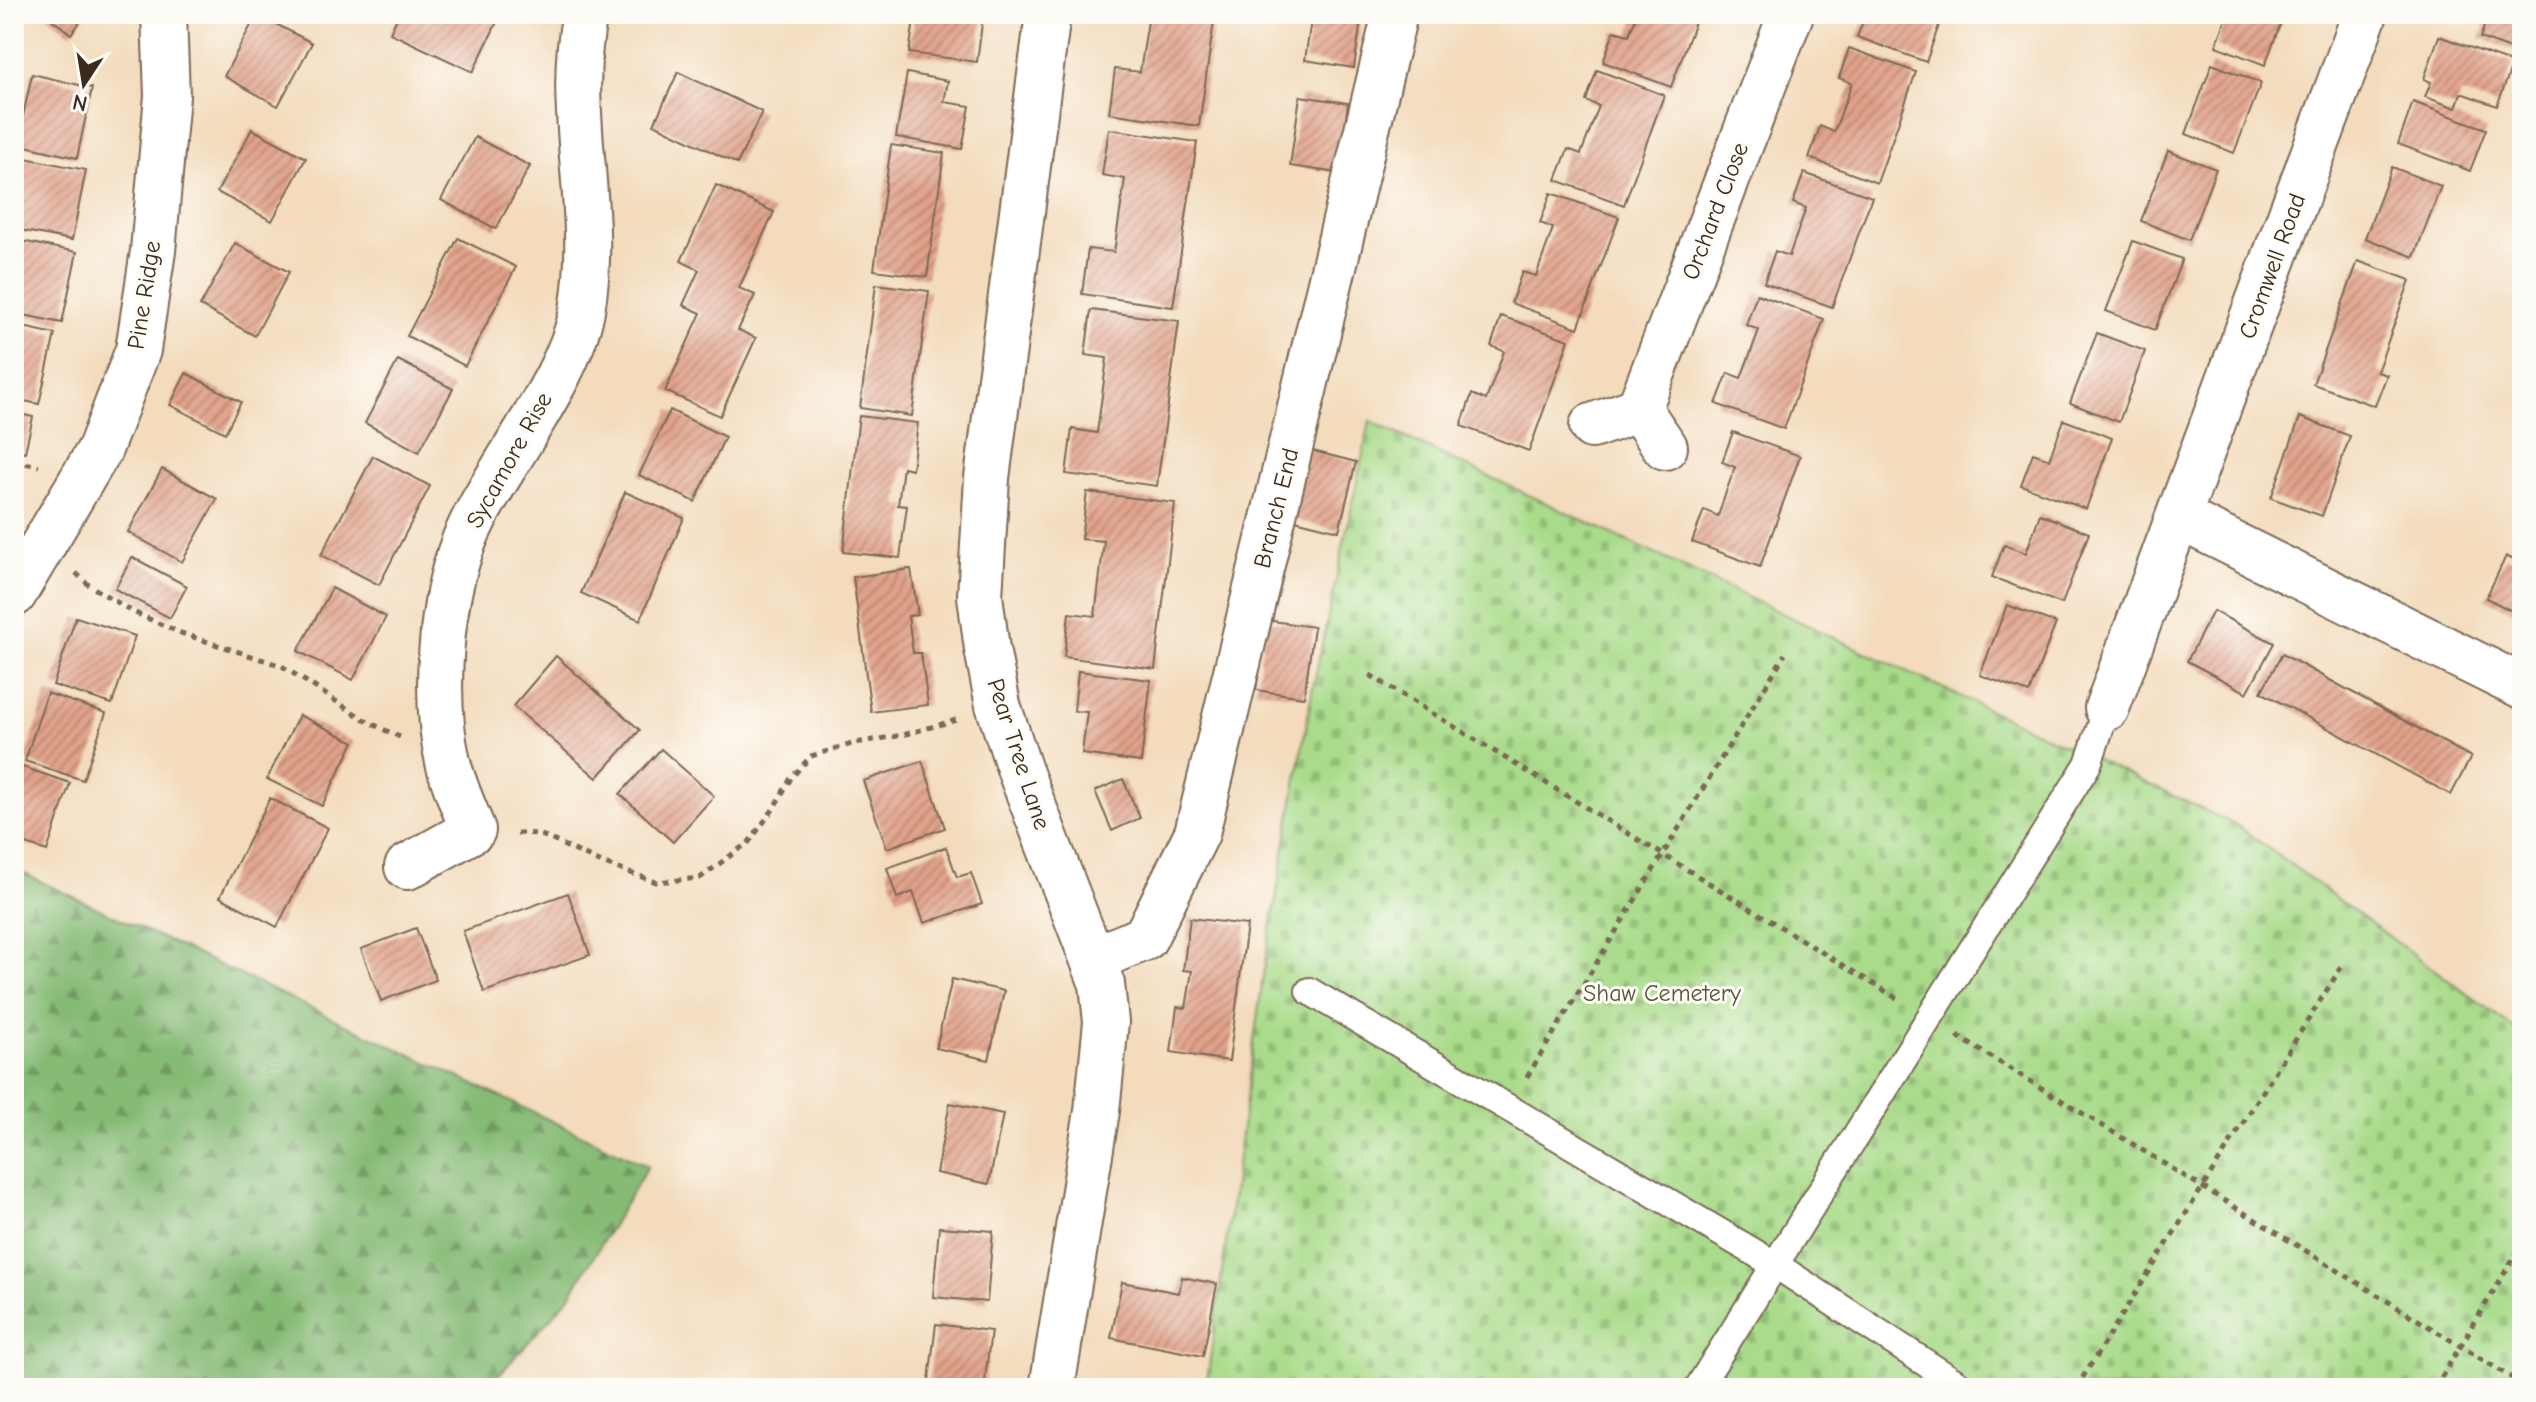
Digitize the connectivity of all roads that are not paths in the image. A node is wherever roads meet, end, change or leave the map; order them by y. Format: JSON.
{"nodes":[{"id":1,"x":164,"y":14,"type":"edge"},
{"id":2,"x":585,"y":14,"type":"edge"},
{"id":3,"x":1048,"y":14,"type":"edge"},
{"id":4,"x":1395,"y":14,"type":"edge"},
{"id":5,"x":1791,"y":14,"type":"edge"},
{"id":6,"x":2365,"y":14,"type":"edge"},
{"id":7,"x":1639,"y":409,"type":"junction"},
{"id":8,"x":1592,"y":426,"type":"dead end"},
{"id":9,"x":1665,"y":447,"type":"dead end"},
{"id":10,"x":2179,"y":517,"type":"junction"},
{"id":11,"x":14,"y":594,"type":"edge"},
{"id":12,"x":2522,"y":687,"type":"edge"},
{"id":13,"x":2107,"y":708,"type":"joint"},
{"id":14,"x":407,"y":867,"type":"dead end"},
{"id":15,"x":1093,"y":959,"type":"junction"},
{"id":16,"x":1309,"y":991,"type":"dead end"},
{"id":17,"x":1774,"y":1264,"type":"junction"},
{"id":18,"x":1052,"y":1388,"type":"edge"},
{"id":19,"x":1698,"y":1388,"type":"edge"},
{"id":20,"x":1964,"y":1388,"type":"edge"}],
"edges":[{"from":1,"to":11,"type":"street","name":"Pine Ridge"},
{"from":2,"to":14,"type":"street","name":"Sycamore Rise"},
{"from":3,"to":15,"type":"street","name":"Pear Tree Lane"},
{"from":4,"to":15,"type":"street","name":"Branch End"},
{"from":5,"to":7,"type":"street","name":"Orchard Close"},
{"from":6,"to":10,"type":"street","name":"Cromwell Road"},
{"from":7,"to":8,"type":"street"},
{"from":7,"to":9,"type":"street"},
{"from":10,"to":12,"type":"street"},
{"from":10,"to":13,"type":"street","name":"Cromwell Road"},
{"from":13,"to":17,"type":"lane"},
{"from":15,"to":18,"type":"street","name":"Pear Tree Lane"},
{"from":16,"to":17,"type":"lane"},
{"from":17,"to":19,"type":"lane"},
{"from":17,"to":20,"type":"lane"}]}
